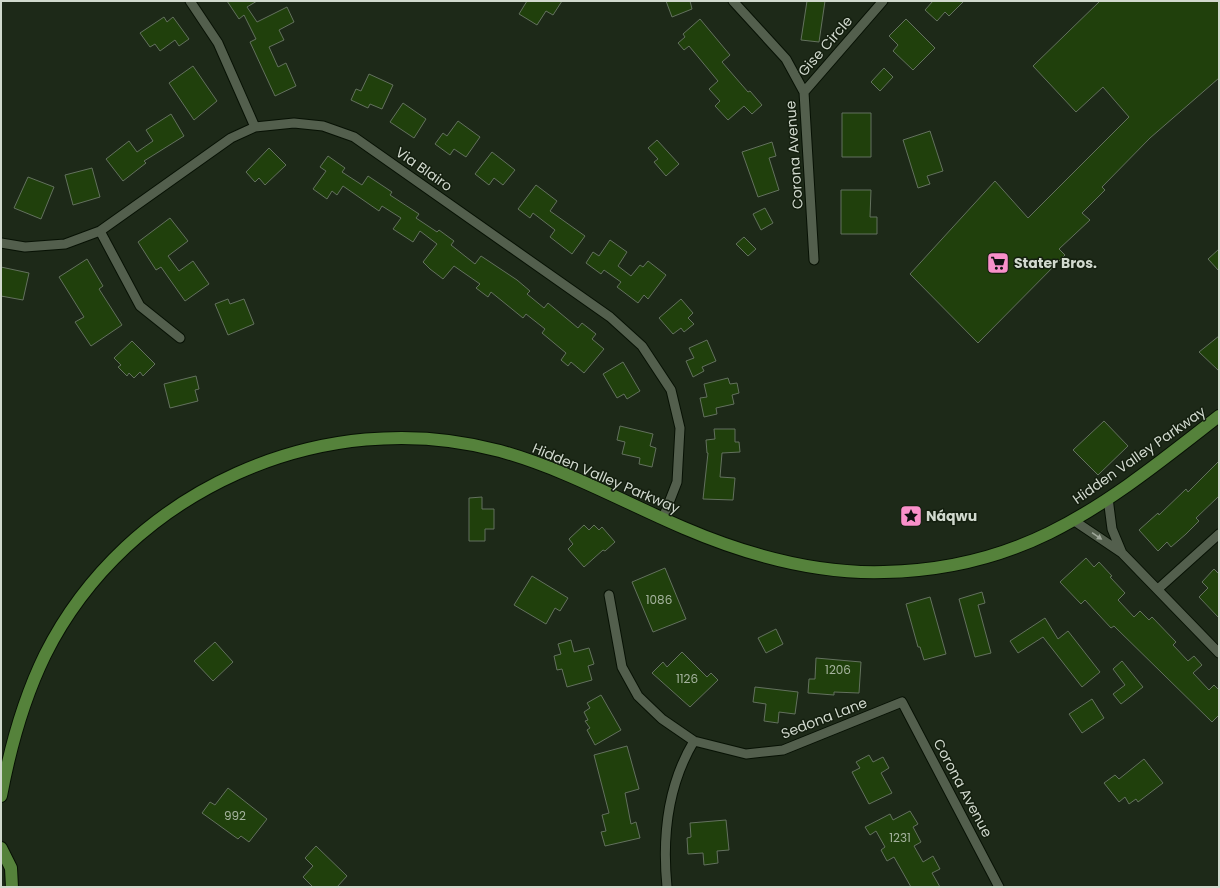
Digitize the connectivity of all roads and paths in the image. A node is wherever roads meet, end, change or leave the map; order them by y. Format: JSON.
{"nodes":[{"id":1,"x":190,"y":1,"type":"edge"},
{"id":2,"x":733,"y":1,"type":"edge"},
{"id":3,"x":883,"y":1,"type":"edge"},
{"id":4,"x":804,"y":92,"type":"junction"},
{"id":5,"x":255,"y":127,"type":"junction"},
{"id":6,"x":100,"y":231,"type":"junction"},
{"id":7,"x":1,"y":243,"type":"edge"},
{"id":8,"x":814,"y":260,"type":"dead end"},
{"id":9,"x":180,"y":338,"type":"dead end"},
{"id":10,"x":1219,"y":416,"type":"edge"},
{"id":11,"x":1108,"y":498,"type":"junction"},
{"id":12,"x":663,"y":518,"type":"junction"},
{"id":13,"x":1073,"y":520,"type":"junction"},
{"id":14,"x":1219,"y":534,"type":"edge"},
{"id":15,"x":1122,"y":553,"type":"junction"},
{"id":16,"x":1158,"y":589,"type":"junction"},
{"id":17,"x":608,"y":595,"type":"dead end"},
{"id":18,"x":1219,"y":653,"type":"edge"},
{"id":19,"x":902,"y":702,"type":"joint"},
{"id":20,"x":694,"y":741,"type":"junction"},
{"id":21,"x":1,"y":796,"type":"edge"},
{"id":22,"x":1,"y":848,"type":"edge"},
{"id":23,"x":12,"y":887,"type":"edge"},
{"id":24,"x":667,"y":887,"type":"edge"},
{"id":25,"x":1000,"y":887,"type":"edge"}],
"edges":[{"from":1,"to":5,"type":"street"},
{"from":2,"to":4,"type":"street","name":"Corona Avenue"},
{"from":3,"to":4,"type":"street","name":"Gise Circle"},
{"from":4,"to":8,"type":"street","name":"Corona Avenue"},
{"from":5,"to":6,"type":"street","name":"Via Blairo"},
{"from":5,"to":12,"type":"street","name":"Via Blairo"},
{"from":6,"to":7,"type":"street","name":"Via Blairo"},
{"from":6,"to":9,"type":"street"},
{"from":10,"to":11,"type":"main road","name":"Hidden Valley Parkway"},
{"from":11,"to":13,"type":"main road","name":"Hidden Valley Parkway"},
{"from":11,"to":15,"type":"street"},
{"from":12,"to":13,"type":"main road","name":"Hidden Valley Parkway"},
{"from":12,"to":21,"type":"main road","name":"Hidden Valley Parkway"},
{"from":13,"to":15,"type":"street","one_way":true},
{"from":14,"to":16,"type":"street"},
{"from":15,"to":16,"type":"street"},
{"from":16,"to":18,"type":"street"},
{"from":17,"to":20,"type":"street","name":"Sedona Lane"},
{"from":19,"to":20,"type":"street","name":"Sedona Lane"},
{"from":19,"to":25,"type":"street","name":"Corona Avenue"},
{"from":20,"to":24,"type":"street"},
{"from":22,"to":23,"type":"main road"}]}
